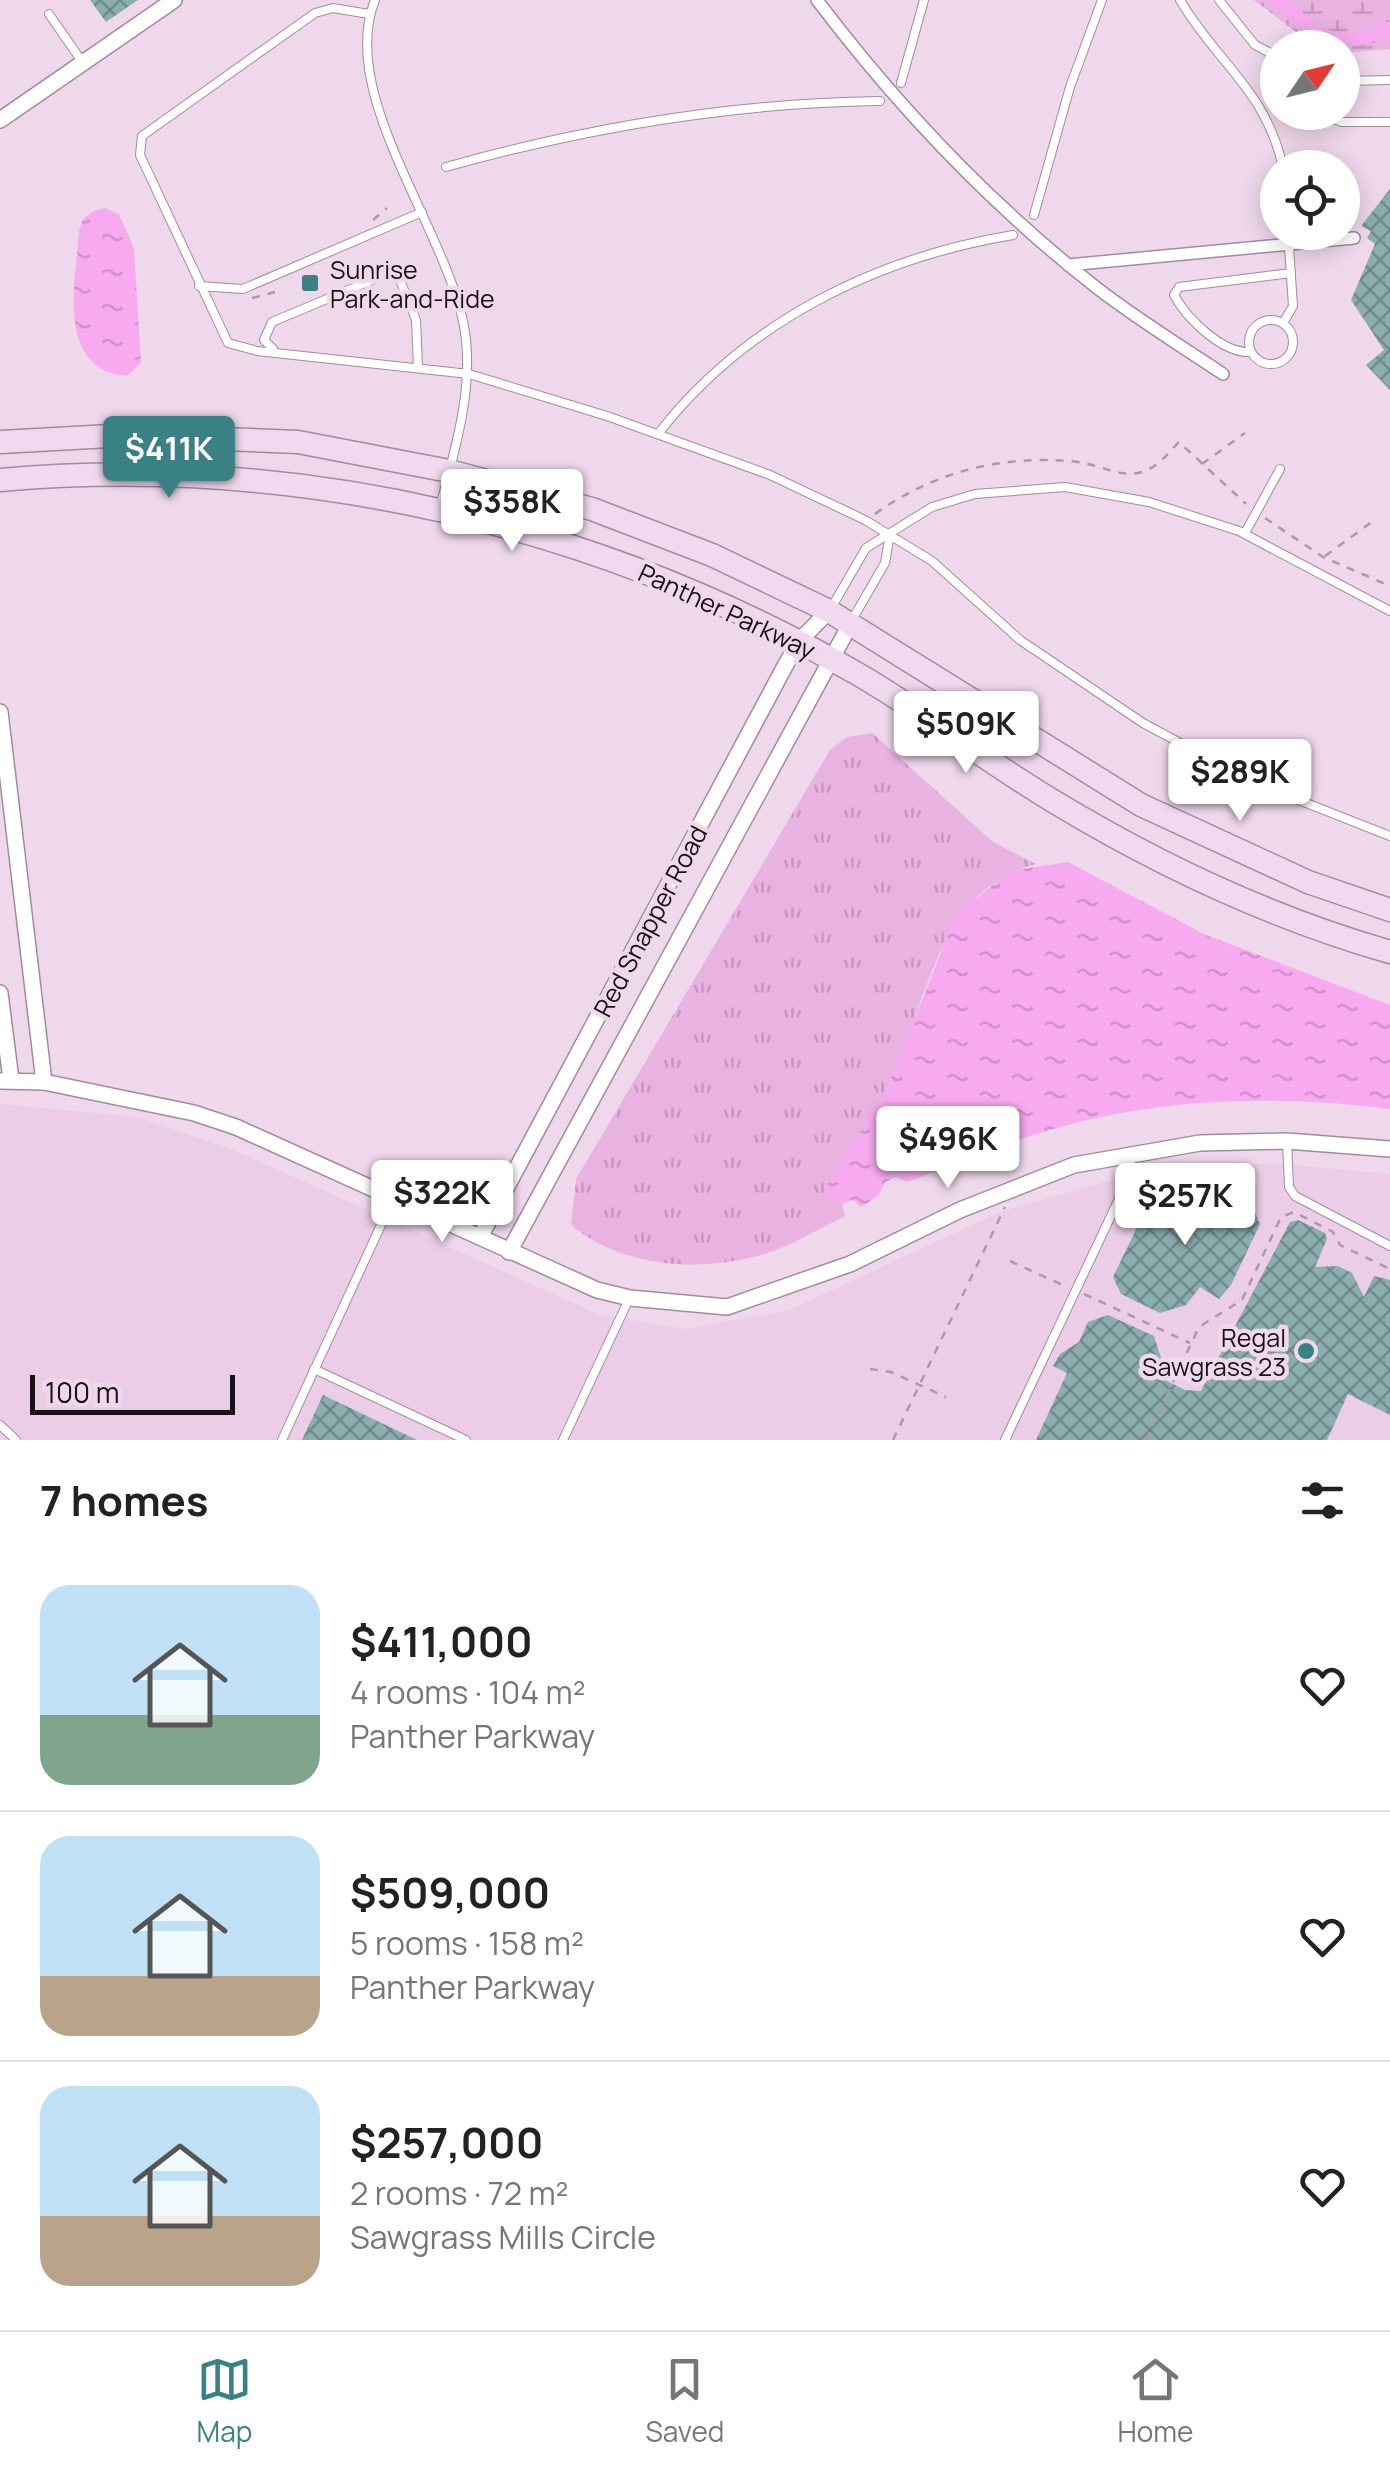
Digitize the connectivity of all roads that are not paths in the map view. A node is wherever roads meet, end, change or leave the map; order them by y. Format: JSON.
{"nodes":[{"id":1,"x":174,"y":0,"type":"edge"},
{"id":2,"x":375,"y":0,"type":"edge"},
{"id":3,"x":817,"y":0,"type":"edge"},
{"id":4,"x":924,"y":0,"type":"edge"},
{"id":5,"x":1102,"y":0,"type":"edge"},
{"id":6,"x":1180,"y":0,"type":"edge"},
{"id":7,"x":1219,"y":0,"type":"edge"},
{"id":8,"x":49,"y":14,"type":"dead end"},
{"id":9,"x":369,"y":14,"type":"junction"},
{"id":10,"x":1260,"y":48,"type":"edge"},
{"id":11,"x":83,"y":63,"type":"junction"},
{"id":12,"x":1390,"y":80,"type":"edge"},
{"id":13,"x":1360,"y":81,"type":"edge"},
{"id":14,"x":901,"y":83,"type":"dead end"},
{"id":15,"x":880,"y":101,"type":"dead end"},
{"id":16,"x":0,"y":120,"type":"edge"},
{"id":17,"x":1360,"y":122,"type":"edge"},
{"id":18,"x":1390,"y":122,"type":"edge"},
{"id":19,"x":1278,"y":150,"type":"edge"},
{"id":20,"x":446,"y":167,"type":"dead end"},
{"id":21,"x":422,"y":212,"type":"junction"},
{"id":22,"x":1034,"y":215,"type":"dead end"},
{"id":23,"x":1014,"y":235,"type":"dead end"},
{"id":24,"x":1260,"y":241,"type":"edge"},
{"id":25,"x":1289,"y":250,"type":"edge"},
{"id":26,"x":1068,"y":265,"type":"junction"},
{"id":27,"x":1291,"y":273,"type":"junction"},
{"id":28,"x":200,"y":286,"type":"junction"},
{"id":29,"x":1283,"y":323,"type":"junction"},
{"id":30,"x":276,"y":351,"type":"junction"},
{"id":31,"x":1251,"y":352,"type":"junction"},
{"id":32,"x":418,"y":367,"type":"junction"},
{"id":33,"x":469,"y":374,"type":"junction"},
{"id":34,"x":1223,"y":374,"type":"dead end"},
{"id":35,"x":658,"y":434,"type":"junction"},
{"id":36,"x":0,"y":442,"type":"edge"},
{"id":37,"x":1280,"y":469,"type":"dead end"},
{"id":38,"x":450,"y":471,"type":"junction"},
{"id":39,"x":0,"y":480,"type":"edge"},
{"id":40,"x":440,"y":510,"type":"junction"},
{"id":41,"x":890,"y":534,"type":"junction"},
{"id":42,"x":1245,"y":534,"type":"junction"},
{"id":43,"x":829,"y":611,"type":"junction"},
{"id":44,"x":1390,"y":611,"type":"edge"},
{"id":45,"x":850,"y":623,"type":"junction"},
{"id":46,"x":799,"y":641,"type":"junction"},
{"id":47,"x":830,"y":658,"type":"junction"},
{"id":48,"x":0,"y":712,"type":"edge"},
{"id":49,"x":5,"y":800,"type":"edge"},
{"id":50,"x":1390,"y":836,"type":"edge"},
{"id":51,"x":662,"y":899,"type":"junction"},
{"id":52,"x":1390,"y":910,"type":"edge"},
{"id":53,"x":691,"y":915,"type":"junction"},
{"id":54,"x":1390,"y":952,"type":"edge"},
{"id":55,"x":0,"y":993,"type":"edge"},
{"id":56,"x":5,"y":1081,"type":"edge"},
{"id":57,"x":44,"y":1082,"type":"junction"},
{"id":58,"x":1287,"y":1141,"type":"junction"},
{"id":59,"x":1390,"y":1149,"type":"edge"},
{"id":60,"x":1132,"y":1154,"type":"junction"},
{"id":61,"x":393,"y":1199,"type":"junction"},
{"id":62,"x":480,"y":1237,"type":"junction"},
{"id":63,"x":1390,"y":1246,"type":"edge"},
{"id":64,"x":509,"y":1252,"type":"junction"},
{"id":65,"x":630,"y":1298,"type":"junction"},
{"id":66,"x":314,"y":1368,"type":"junction"},
{"id":67,"x":0,"y":1426,"type":"edge"},
{"id":68,"x":16,"y":1440,"type":"edge"},
{"id":69,"x":282,"y":1440,"type":"edge"},
{"id":70,"x":466,"y":1440,"type":"edge"},
{"id":71,"x":563,"y":1440,"type":"edge"},
{"id":72,"x":1005,"y":1440,"type":"edge"}],
"edges":[{"from":1,"to":11,"type":"street"},
{"from":2,"to":9,"type":"lane"},
{"from":3,"to":26,"type":"street"},
{"from":4,"to":14,"type":"lane"},
{"from":5,"to":22,"type":"lane"},
{"from":6,"to":19,"type":"lane"},
{"from":7,"to":10,"type":"lane"},
{"from":8,"to":11,"type":"lane"},
{"from":9,"to":21,"type":"lane"},
{"from":9,"to":28,"type":"lane"},
{"from":11,"to":16,"type":"street"},
{"from":12,"to":13,"type":"lane"},
{"from":15,"to":20,"type":"lane"},
{"from":17,"to":18,"type":"lane"},
{"from":21,"to":28,"type":"lane"},
{"from":21,"to":33,"type":"lane"},
{"from":23,"to":35,"type":"lane"},
{"from":24,"to":26,"type":"street"},
{"from":25,"to":27,"type":"lane"},
{"from":26,"to":34,"type":"street"},
{"from":27,"to":29,"type":"lane"},
{"from":27,"to":31,"type":"lane"},
{"from":28,"to":30,"type":"lane"},
{"from":29,"to":31,"type":"lane"},
{"from":29,"to":31,"type":"lane"},
{"from":30,"to":32,"type":"lane"},
{"from":30,"to":32,"type":"lane"},
{"from":32,"to":33,"type":"lane"},
{"from":33,"to":35,"type":"lane"},
{"from":33,"to":38,"type":"lane"},
{"from":35,"to":41,"type":"lane"},
{"from":36,"to":38,"type":"main road","name":"Panther Parkway"},
{"from":37,"to":42,"type":"lane"},
{"from":38,"to":40,"type":"lane"},
{"from":38,"to":43,"type":"main road","name":"Panther Parkway"},
{"from":39,"to":40,"type":"main road","name":"Panther Parkway"},
{"from":40,"to":46,"type":"main road","name":"Panther Parkway"},
{"from":41,"to":42,"type":"lane"},
{"from":41,"to":43,"type":"lane"},
{"from":41,"to":45,"type":"lane"},
{"from":41,"to":50,"type":"lane"},
{"from":42,"to":44,"type":"lane"},
{"from":43,"to":45,"type":"main road","name":"Panther Parkway"},
{"from":43,"to":46,"type":"street","name":"Red Snapper Road"},
{"from":45,"to":47,"type":"street","name":"Red Snapper Road"},
{"from":45,"to":52,"type":"main road","name":"Panther Parkway"},
{"from":46,"to":47,"type":"main road","name":"Panther Parkway"},
{"from":46,"to":51,"type":"street","name":"Red Snapper Road"},
{"from":47,"to":53,"type":"street","name":"Red Snapper Road"},
{"from":47,"to":54,"type":"main road","name":"Panther Parkway"},
{"from":48,"to":49,"type":"street"},
{"from":49,"to":57,"type":"street"},
{"from":51,"to":53,"type":"street"},
{"from":51,"to":62,"type":"street","name":"Red Snapper Road"},
{"from":53,"to":64,"type":"street","name":"Red Snapper Road"},
{"from":55,"to":56,"type":"street"},
{"from":56,"to":57,"type":"street"},
{"from":57,"to":61,"type":"street"},
{"from":58,"to":59,"type":"street"},
{"from":58,"to":60,"type":"street"},
{"from":58,"to":63,"type":"lane"},
{"from":60,"to":65,"type":"street"},
{"from":60,"to":72,"type":"lane"},
{"from":61,"to":62,"type":"street"},
{"from":61,"to":66,"type":"lane"},
{"from":62,"to":64,"type":"street"},
{"from":64,"to":65,"type":"street"},
{"from":65,"to":71,"type":"lane"},
{"from":66,"to":69,"type":"lane"},
{"from":66,"to":70,"type":"lane"},
{"from":67,"to":68,"type":"lane"}]}
